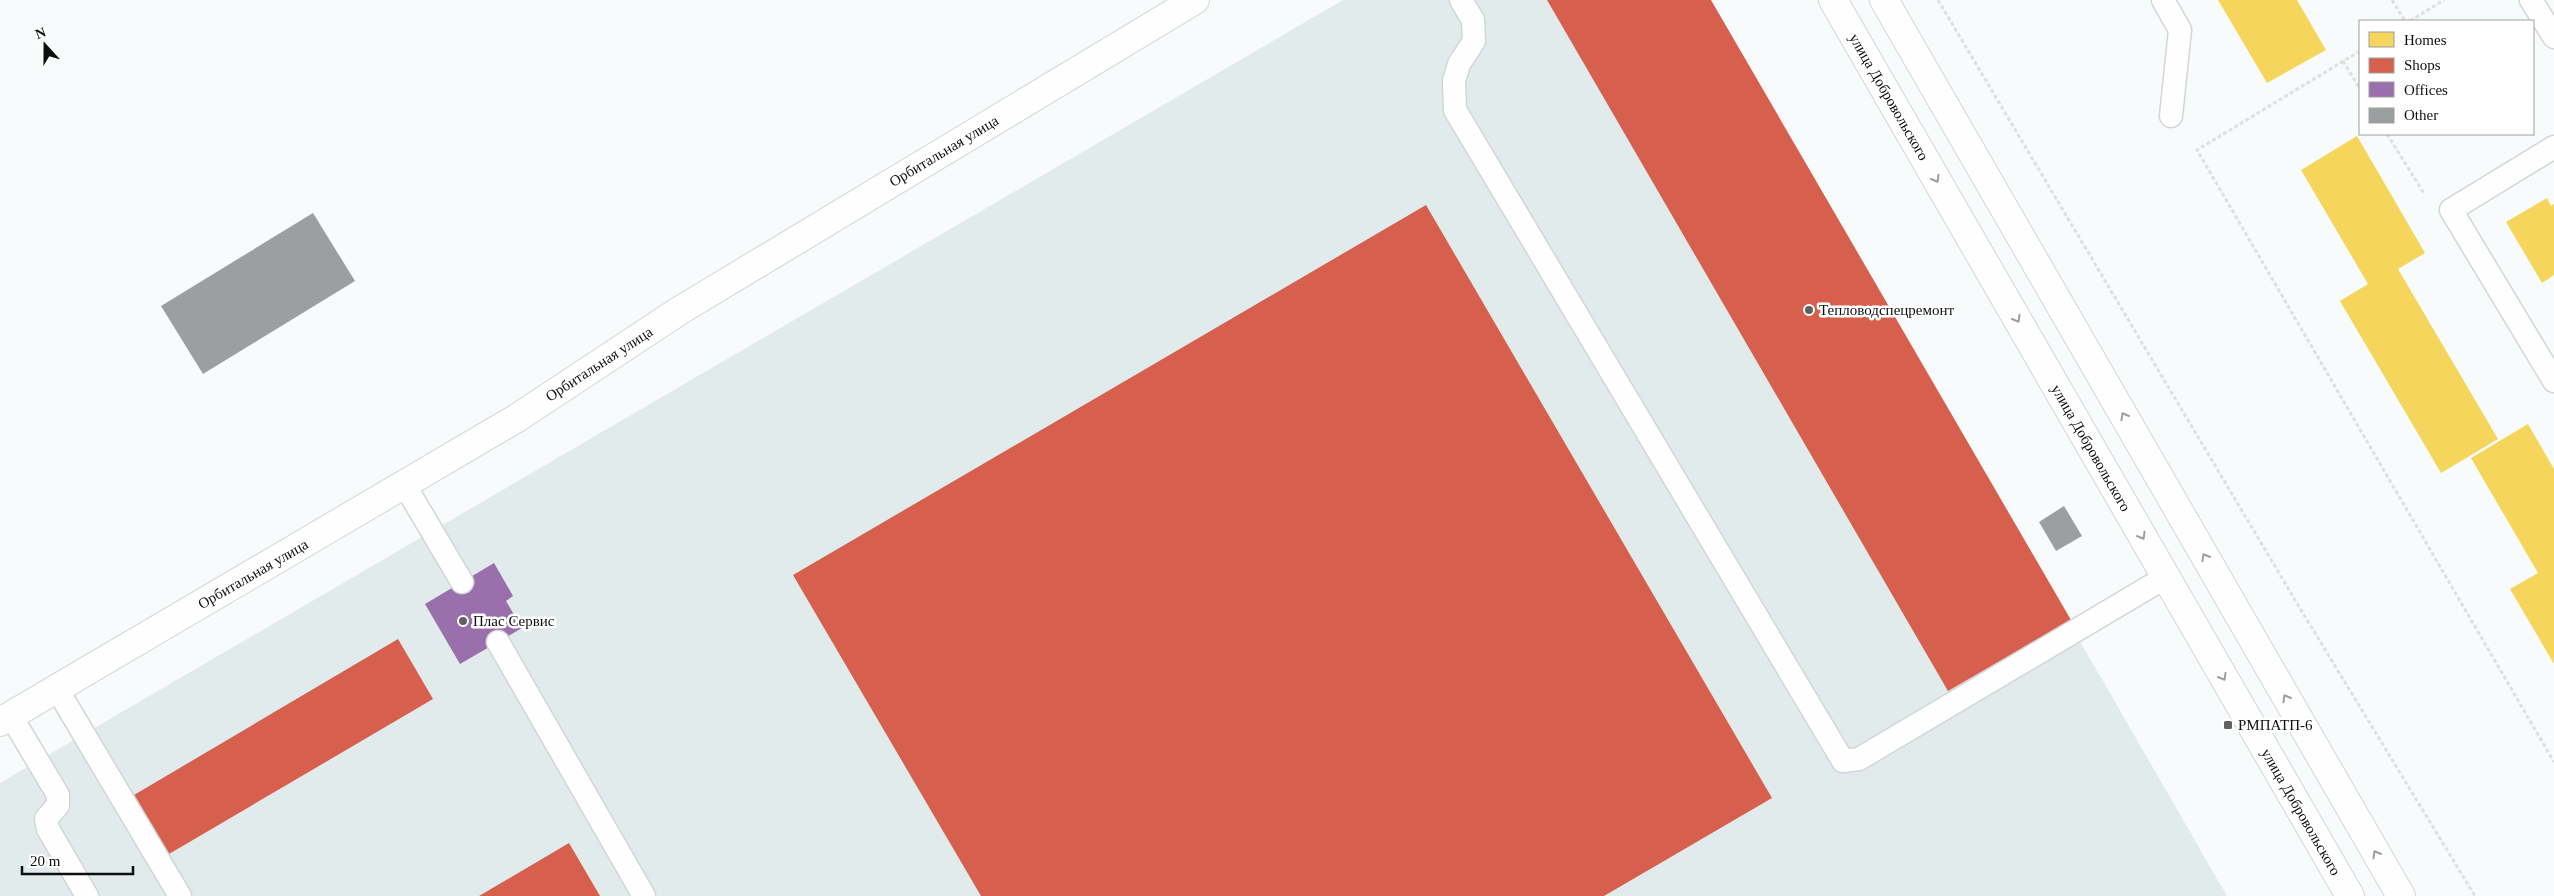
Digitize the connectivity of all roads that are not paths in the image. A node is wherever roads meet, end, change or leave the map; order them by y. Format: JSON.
{"nodes":[{"id":1,"x":1195,"y":0,"type":"edge"},
{"id":2,"x":1461,"y":0,"type":"edge"},
{"id":3,"x":1832,"y":0,"type":"edge"},
{"id":4,"x":1884,"y":0,"type":"edge"},
{"id":5,"x":2163,"y":0,"type":"edge"},
{"id":6,"x":2531,"y":0,"type":"edge"},
{"id":7,"x":2554,"y":38,"type":"edge"},
{"id":8,"x":2171,"y":116,"type":"dead end"},
{"id":9,"x":2554,"y":147,"type":"edge"},
{"id":10,"x":2554,"y":381,"type":"edge"},
{"id":11,"x":404,"y":484,"type":"junction"},
{"id":12,"x":2166,"y":577,"type":"junction"},
{"id":13,"x":462,"y":582,"type":"dead end"},
{"id":14,"x":498,"y":642,"type":"dead end"},
{"id":15,"x":57,"y":689,"type":"junction"},
{"id":16,"x":6,"y":719,"type":"edge"},
{"id":17,"x":87,"y":896,"type":"edge"},
{"id":18,"x":180,"y":896,"type":"edge"},
{"id":19,"x":644,"y":896,"type":"edge"},
{"id":20,"x":2350,"y":896,"type":"edge"},
{"id":21,"x":2401,"y":896,"type":"edge"}],
"edges":[{"from":1,"to":11,"type":"street","name":"Орбитальная улица"},
{"from":2,"to":12,"type":"lane"},
{"from":3,"to":12,"type":"street","name":"улица Добровольского","one_way":true},
{"from":21,"to":4,"type":"street","one_way":true},
{"from":5,"to":8,"type":"lane"},
{"from":6,"to":7,"type":"lane"},
{"from":9,"to":10,"type":"lane"},
{"from":11,"to":13,"type":"lane"},
{"from":11,"to":15,"type":"street","name":"Орбитальная улица"},
{"from":12,"to":20,"type":"street","name":"улица Добровольского","one_way":true},
{"from":14,"to":19,"type":"lane"},
{"from":15,"to":16,"type":"street","name":"Орбитальная улица"},
{"from":15,"to":18,"type":"lane"},
{"from":16,"to":17,"type":"lane"}]}
